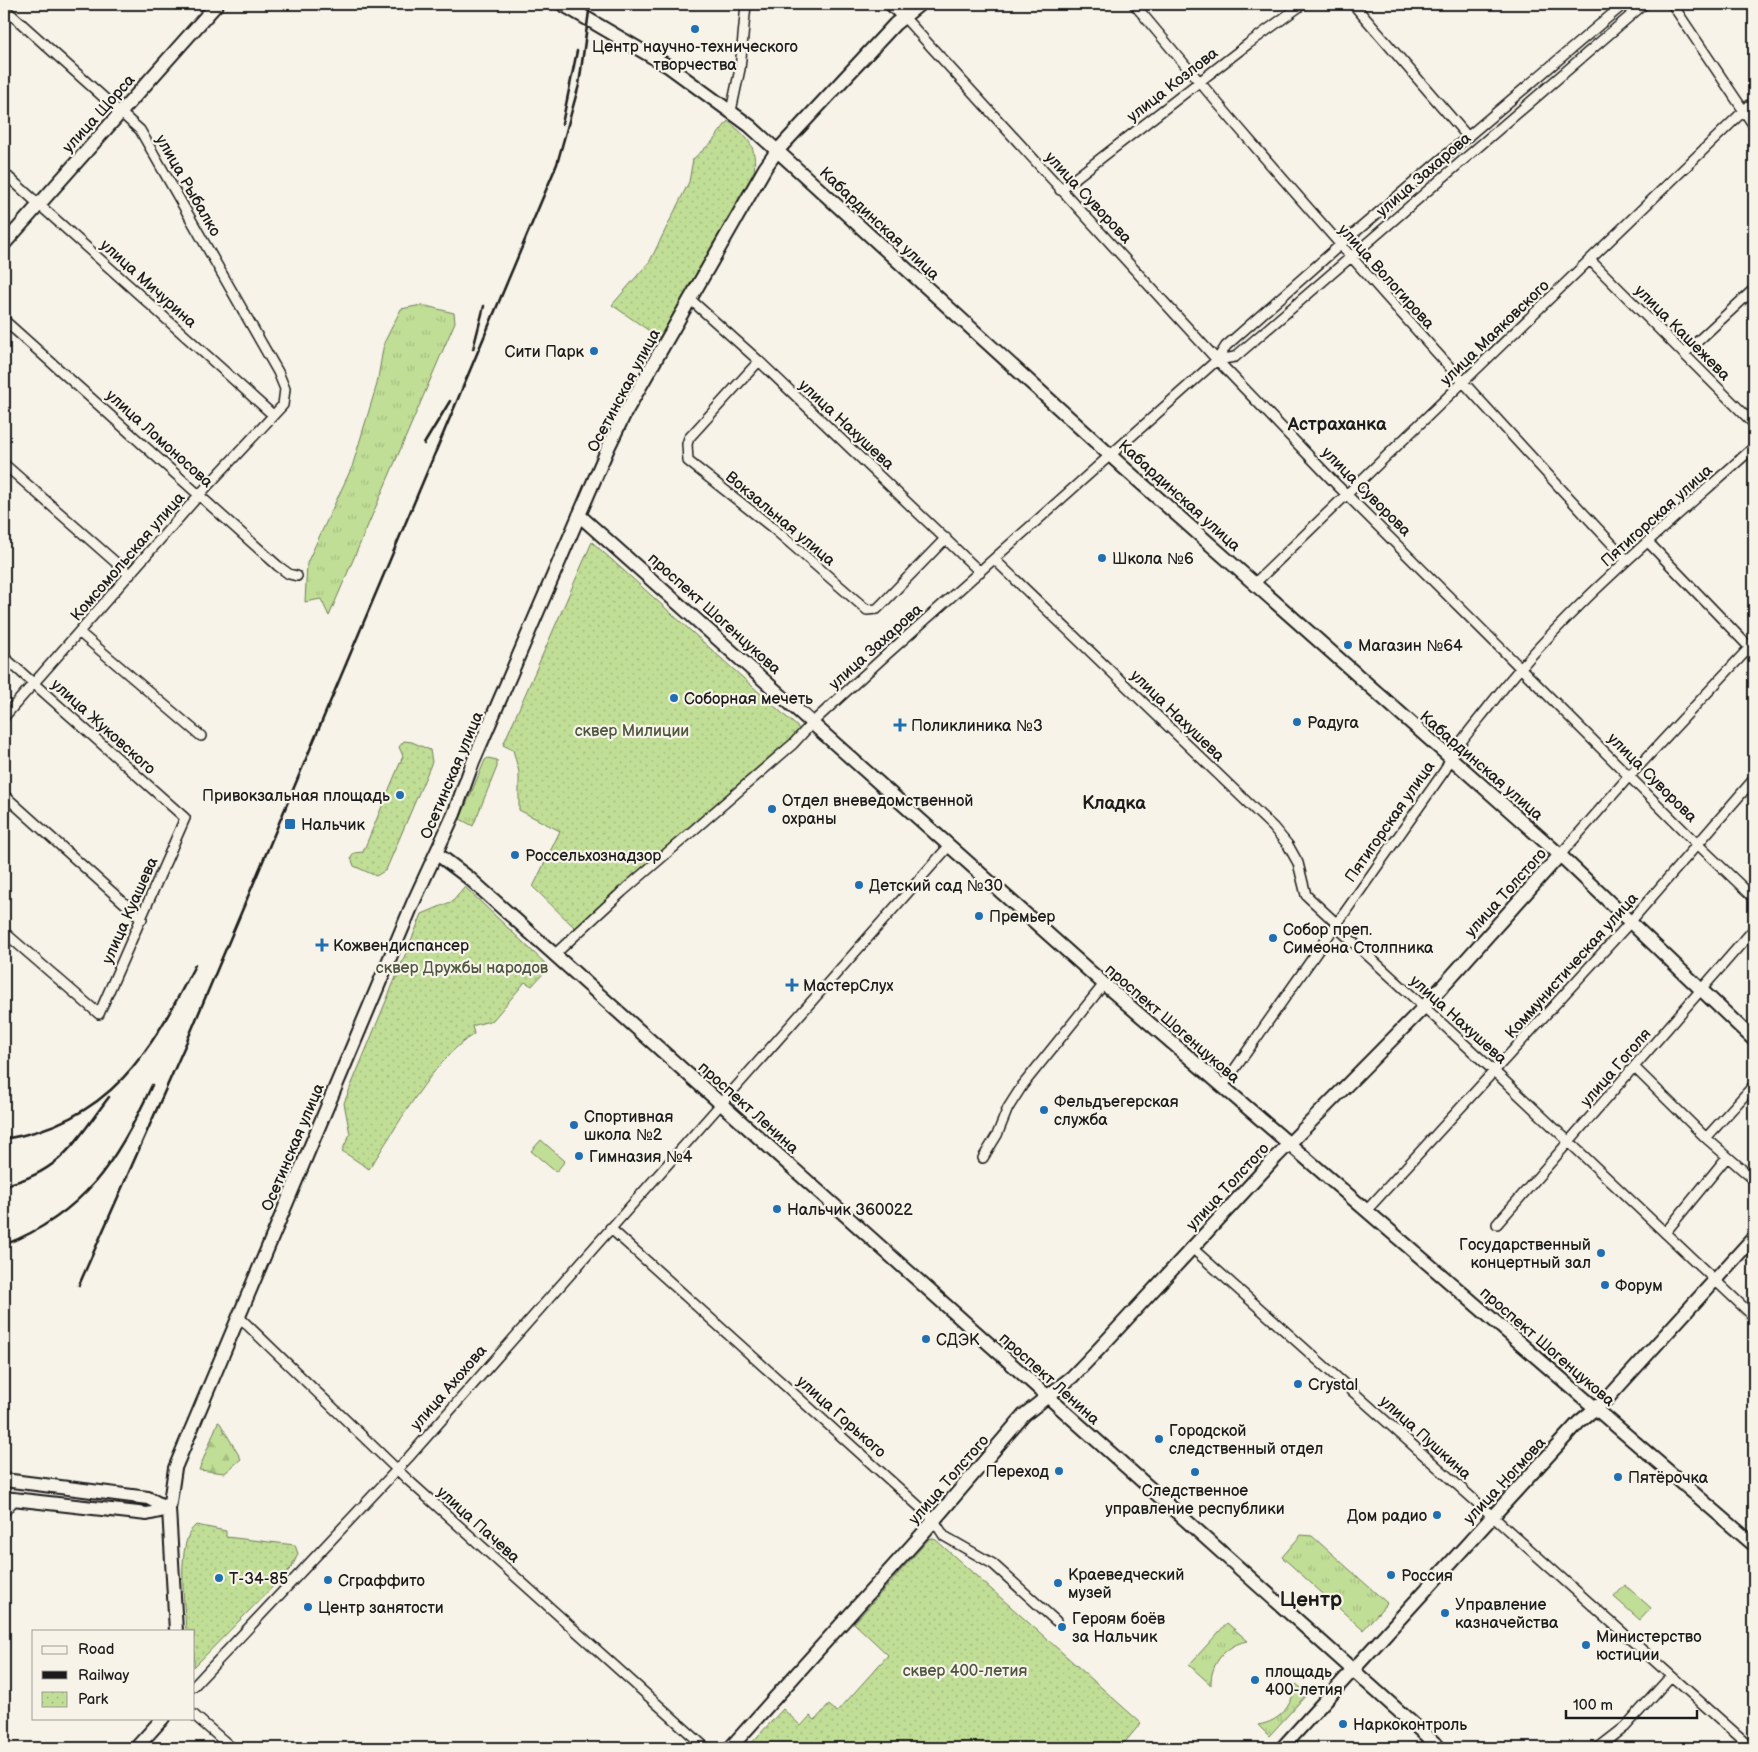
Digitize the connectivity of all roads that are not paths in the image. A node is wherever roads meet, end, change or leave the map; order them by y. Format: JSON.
{"nodes":[{"id":1,"x":217,"y":4,"type":"edge"},
{"id":2,"x":562,"y":4,"type":"edge"},
{"id":3,"x":746,"y":4,"type":"edge"},
{"id":4,"x":891,"y":4,"type":"edge"},
{"id":5,"x":920,"y":4,"type":"edge"},
{"id":6,"x":1134,"y":4,"type":"edge"},
{"id":7,"x":1303,"y":4,"type":"edge"},
{"id":8,"x":1353,"y":4,"type":"edge"},
{"id":9,"x":1624,"y":4,"type":"edge"},
{"id":10,"x":1644,"y":4,"type":"edge"},
{"id":11,"x":1672,"y":4,"type":"edge"},
{"id":12,"x":4,"y":8,"type":"edge"},
{"id":13,"x":903,"y":16,"type":"junction"},
{"id":14,"x":1200,"y":82,"type":"junction"},
{"id":15,"x":1754,"y":101,"type":"edge"},
{"id":16,"x":731,"y":111,"type":"junction"},
{"id":17,"x":1743,"y":111,"type":"junction"},
{"id":18,"x":121,"y":113,"type":"junction"},
{"id":19,"x":1754,"y":126,"type":"edge"},
{"id":20,"x":1468,"y":137,"type":"junction"},
{"id":21,"x":777,"y":150,"type":"junction"},
{"id":22,"x":4,"y":174,"type":"edge"},
{"id":23,"x":1060,"y":190,"type":"junction"},
{"id":24,"x":38,"y":204,"type":"junction"},
{"id":25,"x":4,"y":244,"type":"edge"},
{"id":26,"x":1340,"y":246,"type":"junction"},
{"id":27,"x":1349,"y":257,"type":"junction"},
{"id":28,"x":1590,"y":260,"type":"junction"},
{"id":29,"x":1754,"y":289,"type":"edge"},
{"id":30,"x":690,"y":300,"type":"junction"},
{"id":31,"x":4,"y":320,"type":"edge"},
{"id":32,"x":1684,"y":354,"type":"junction"},
{"id":33,"x":1217,"y":360,"type":"junction"},
{"id":34,"x":759,"y":361,"type":"junction"},
{"id":35,"x":1462,"y":383,"type":"junction"},
{"id":36,"x":274,"y":415,"type":"junction"},
{"id":37,"x":1754,"y":424,"type":"edge"},
{"id":38,"x":1754,"y":447,"type":"edge"},
{"id":39,"x":1111,"y":455,"type":"junction"},
{"id":40,"x":4,"y":464,"type":"edge"},
{"id":41,"x":200,"y":494,"type":"junction"},
{"id":42,"x":1346,"y":494,"type":"junction"},
{"id":43,"x":579,"y":515,"type":"junction"},
{"id":44,"x":946,"y":538,"type":"junction"},
{"id":45,"x":1648,"y":542,"type":"junction"},
{"id":46,"x":995,"y":560,"type":"junction"},
{"id":47,"x":1627,"y":560,"type":"junction"},
{"id":48,"x":980,"y":572,"type":"junction"},
{"id":49,"x":130,"y":575,"type":"junction"},
{"id":50,"x":297,"y":576,"type":"dead end"},
{"id":51,"x":1254,"y":584,"type":"junction"},
{"id":52,"x":80,"y":633,"type":"junction"},
{"id":53,"x":1752,"y":650,"type":"edge"},
{"id":54,"x":4,"y":657,"type":"edge"},
{"id":55,"x":1520,"y":666,"type":"junction"},
{"id":56,"x":34,"y":684,"type":"junction"},
{"id":57,"x":4,"y":717,"type":"edge"},
{"id":58,"x":812,"y":722,"type":"junction"},
{"id":59,"x":201,"y":736,"type":"dead end"},
{"id":60,"x":1450,"y":759,"type":"junction"},
{"id":61,"x":1630,"y":776,"type":"junction"},
{"id":62,"x":1754,"y":779,"type":"edge"},
{"id":63,"x":4,"y":795,"type":"edge"},
{"id":64,"x":186,"y":818,"type":"joint"},
{"id":65,"x":1697,"y":843,"type":"junction"},
{"id":66,"x":949,"y":846,"type":"junction"},
{"id":67,"x":436,"y":853,"type":"junction"},
{"id":68,"x":1560,"y":856,"type":"junction"},
{"id":69,"x":1754,"y":898,"type":"edge"},
{"id":70,"x":142,"y":919,"type":"junction"},
{"id":71,"x":1630,"y":922,"type":"junction"},
{"id":72,"x":1336,"y":923,"type":"junction"},
{"id":73,"x":1754,"y":929,"type":"edge"},
{"id":74,"x":4,"y":932,"type":"edge"},
{"id":75,"x":554,"y":955,"type":"junction"},
{"id":76,"x":1104,"y":984,"type":"junction"},
{"id":77,"x":1702,"y":989,"type":"junction"},
{"id":78,"x":1423,"y":1008,"type":"junction"},
{"id":79,"x":1754,"y":1040,"type":"edge"},
{"id":80,"x":1635,"y":1068,"type":"junction"},
{"id":81,"x":1495,"y":1072,"type":"junction"},
{"id":82,"x":1754,"y":1085,"type":"edge"},
{"id":83,"x":1222,"y":1087,"type":"junction"},
{"id":84,"x":720,"y":1104,"type":"junction"},
{"id":85,"x":1706,"y":1138,"type":"junction"},
{"id":86,"x":1570,"y":1143,"type":"junction"},
{"id":87,"x":1288,"y":1145,"type":"junction"},
{"id":88,"x":1727,"y":1157,"type":"junction"},
{"id":89,"x":983,"y":1158,"type":"dead end"},
{"id":90,"x":1752,"y":1178,"type":"dead end"},
{"id":91,"x":1366,"y":1211,"type":"junction"},
{"id":92,"x":1497,"y":1224,"type":"dead end"},
{"id":93,"x":610,"y":1228,"type":"junction"},
{"id":94,"x":1665,"y":1233,"type":"junction"},
{"id":95,"x":1754,"y":1237,"type":"edge"},
{"id":96,"x":1192,"y":1248,"type":"junction"},
{"id":97,"x":1715,"y":1281,"type":"junction"},
{"id":98,"x":238,"y":1316,"type":"junction"},
{"id":99,"x":1754,"y":1317,"type":"edge"},
{"id":100,"x":1048,"y":1397,"type":"junction"},
{"id":101,"x":1596,"y":1409,"type":"junction"},
{"id":102,"x":397,"y":1469,"type":"junction"},
{"id":103,"x":4,"y":1480,"type":"edge"},
{"id":104,"x":10,"y":1498,"type":"edge"},
{"id":105,"x":169,"y":1509,"type":"junction"},
{"id":106,"x":4,"y":1512,"type":"edge"},
{"id":107,"x":1492,"y":1516,"type":"junction"},
{"id":108,"x":933,"y":1519,"type":"junction"},
{"id":109,"x":1754,"y":1545,"type":"edge"},
{"id":110,"x":1056,"y":1621,"type":"dead end"},
{"id":111,"x":176,"y":1630,"type":"edge"},
{"id":112,"x":1353,"y":1670,"type":"junction"},
{"id":113,"x":1671,"y":1676,"type":"junction"},
{"id":114,"x":195,"y":1685,"type":"edge"},
{"id":115,"x":195,"y":1716,"type":"edge"},
{"id":116,"x":161,"y":1720,"type":"edge"},
{"id":117,"x":136,"y":1748,"type":"edge"},
{"id":118,"x":232,"y":1748,"type":"edge"},
{"id":119,"x":706,"y":1748,"type":"edge"},
{"id":120,"x":730,"y":1748,"type":"edge"},
{"id":121,"x":1282,"y":1748,"type":"edge"},
{"id":122,"x":1440,"y":1748,"type":"edge"},
{"id":123,"x":1598,"y":1748,"type":"edge"},
{"id":124,"x":1752,"y":1748,"type":"edge"}],
"edges":[{"from":1,"to":18,"type":"main road","name":"улица Щорса"},
{"from":2,"to":16,"type":"main road","name":"Кабардинская улица"},
{"from":3,"to":16,"type":"street"},
{"from":4,"to":13,"type":"main road","name":"улица Суворова"},
{"from":5,"to":13,"type":"main road","name":"Осетинская улица"},
{"from":6,"to":14,"type":"street","name":"улица Вологирова"},
{"from":7,"to":14,"type":"street","name":"улица Козлова"},
{"from":8,"to":20,"type":"street"},
{"from":9,"to":20,"type":"street","name":"улица Захарова"},
{"from":10,"to":27,"type":"street","name":"улица Захарова"},
{"from":11,"to":17,"type":"street"},
{"from":12,"to":18,"type":"street","name":"улица Рыбалко"},
{"from":13,"to":21,"type":"main road","name":"Осетинская улица"},
{"from":13,"to":23,"type":"street","name":"улица Суворова"},
{"from":14,"to":23,"type":"street","name":"улица Козлова"},
{"from":14,"to":26,"type":"street","name":"улица Вологирова"},
{"from":15,"to":17,"type":"street","name":"улица Маяковского"},
{"from":16,"to":21,"type":"main road","name":"Кабардинская улица"},
{"from":17,"to":19,"type":"street"},
{"from":17,"to":28,"type":"street","name":"улица Маяковского"},
{"from":18,"to":24,"type":"main road","name":"улица Щорса"},
{"from":18,"to":36,"type":"street","name":"улица Рыбалко"},
{"from":20,"to":26,"type":"street","name":"улица Захарова"},
{"from":21,"to":30,"type":"main road","name":"Осетинская улица"},
{"from":21,"to":39,"type":"main road","name":"Кабардинская улица"},
{"from":22,"to":24,"type":"street","name":"улица Мичурина"},
{"from":23,"to":33,"type":"street","name":"улица Суворова"},
{"from":24,"to":25,"type":"main road","name":"улица Щорса"},
{"from":24,"to":36,"type":"street","name":"улица Мичурина"},
{"from":26,"to":27,"type":"street","name":"улица Вологирова"},
{"from":26,"to":33,"type":"street","name":"улица Захарова"},
{"from":27,"to":33,"type":"street","name":"улица Захарова"},
{"from":27,"to":35,"type":"street","name":"улица Вологирова"},
{"from":28,"to":32,"type":"street","name":"улица Кашежева"},
{"from":28,"to":35,"type":"street","name":"улица Маяковского"},
{"from":29,"to":32,"type":"street"},
{"from":30,"to":34,"type":"street","name":"улица Нахушева"},
{"from":30,"to":43,"type":"main road","name":"Осетинская улица"},
{"from":31,"to":41,"type":"street","name":"улица Ломоносова"},
{"from":32,"to":37,"type":"street","name":"улица Кашежева"},
{"from":33,"to":39,"type":"street","name":"улица Захарова"},
{"from":33,"to":42,"type":"street","name":"улица Суворова"},
{"from":34,"to":44,"type":"street","name":"улица Нахушева"},
{"from":34,"to":44,"type":"street","name":"Вокзальная улица"},
{"from":35,"to":42,"type":"street","name":"улица Маяковского"},
{"from":35,"to":47,"type":"street","name":"улица Вологирова"},
{"from":36,"to":41,"type":"street","name":"Комсомольская улица"},
{"from":38,"to":45,"type":"street","name":"Пятигорская улица"},
{"from":39,"to":46,"type":"street","name":"улица Захарова"},
{"from":39,"to":51,"type":"main road","name":"Кабардинская улица"},
{"from":40,"to":49,"type":"street"},
{"from":41,"to":49,"type":"street","name":"Комсомольская улица"},
{"from":41,"to":50,"type":"street","name":"улица Ломоносова"},
{"from":42,"to":51,"type":"street","name":"улица Маяковского"},
{"from":42,"to":55,"type":"street","name":"улица Суворова"},
{"from":43,"to":58,"type":"main road","name":"проспект Шогенцукова"},
{"from":43,"to":67,"type":"main road","name":"Осетинская улица"},
{"from":44,"to":48,"type":"street","name":"улица Нахушева"},
{"from":45,"to":47,"type":"street","name":"Пятигорская улица"},
{"from":45,"to":53,"type":"street"},
{"from":46,"to":48,"type":"street","name":"улица Захарова"},
{"from":46,"to":72,"type":"street","name":"улица Нахушева"},
{"from":47,"to":55,"type":"street","name":"Пятигорская улица"},
{"from":48,"to":58,"type":"street","name":"улица Захарова"},
{"from":49,"to":52,"type":"street","name":"Комсомольская улица"},
{"from":51,"to":60,"type":"main road","name":"Кабардинская улица"},
{"from":52,"to":56,"type":"street","name":"Комсомольская улица"},
{"from":52,"to":59,"type":"street"},
{"from":53,"to":61,"type":"street","name":"улица Толстого"},
{"from":54,"to":56,"type":"street","name":"улица Жуковского"},
{"from":55,"to":60,"type":"street","name":"Пятигорская улица"},
{"from":55,"to":61,"type":"street","name":"улица Суворова"},
{"from":56,"to":57,"type":"street","name":"Комсомольская улица"},
{"from":56,"to":64,"type":"street","name":"улица Жуковского"},
{"from":58,"to":66,"type":"main road","name":"проспект Шогенцукова"},
{"from":58,"to":75,"type":"street","name":"улица Захарова"},
{"from":60,"to":68,"type":"main road","name":"Кабардинская улица"},
{"from":60,"to":72,"type":"street","name":"Пятигорская улица"},
{"from":61,"to":65,"type":"street","name":"улица Суворова"},
{"from":61,"to":68,"type":"street","name":"улица Толстого"},
{"from":62,"to":65,"type":"street","name":"Коммунистическая улица"},
{"from":63,"to":70,"type":"street"},
{"from":64,"to":70,"type":"street","name":"улица Куашева"},
{"from":65,"to":69,"type":"street","name":"улица Суворова"},
{"from":65,"to":71,"type":"street","name":"Коммунистическая улица"},
{"from":66,"to":76,"type":"main road","name":"проспект Шогенцукова"},
{"from":66,"to":84,"type":"street","name":"улица Ахохова"},
{"from":67,"to":75,"type":"main road","name":"проспект Ленина"},
{"from":67,"to":98,"type":"main road","name":"Осетинская улица"},
{"from":68,"to":71,"type":"main road","name":"Кабардинская улица"},
{"from":68,"to":78,"type":"main road","name":"улица Толстого"},
{"from":70,"to":74,"type":"street","name":"улица Куашева"},
{"from":71,"to":77,"type":"main road","name":"Кабардинская улица"},
{"from":71,"to":81,"type":"street","name":"Коммунистическая улица"},
{"from":72,"to":78,"type":"street","name":"улица Нахушева"},
{"from":72,"to":83,"type":"street","name":"Пятигорская улица"},
{"from":73,"to":77,"type":"street","name":"улица Гоголя"},
{"from":75,"to":84,"type":"main road","name":"проспект Ленина"},
{"from":76,"to":83,"type":"main road","name":"проспект Шогенцукова"},
{"from":76,"to":89,"type":"street"},
{"from":77,"to":79,"type":"main road","name":"Кабардинская улица"},
{"from":77,"to":80,"type":"street","name":"улица Гоголя"},
{"from":78,"to":81,"type":"street","name":"улица Нахушева"},
{"from":78,"to":87,"type":"main road","name":"улица Толстого"},
{"from":80,"to":85,"type":"street"},
{"from":80,"to":86,"type":"street","name":"улица Гоголя"},
{"from":81,"to":86,"type":"street","name":"улица Нахушева"},
{"from":81,"to":91,"type":"street","name":"Коммунистическая улица"},
{"from":82,"to":85,"type":"street"},
{"from":83,"to":87,"type":"main road","name":"проспект Шогенцукова"},
{"from":84,"to":93,"type":"street","name":"улица Ахохова"},
{"from":84,"to":100,"type":"main road","name":"проспект Ленина"},
{"from":85,"to":88,"type":"street"},
{"from":86,"to":92,"type":"street","name":"улица Гоголя"},
{"from":86,"to":94,"type":"street","name":"улица Нахушева"},
{"from":87,"to":91,"type":"main road","name":"проспект Шогенцукова"},
{"from":87,"to":96,"type":"main road","name":"улица Толстого"},
{"from":88,"to":90,"type":"street"},
{"from":88,"to":94,"type":"street"},
{"from":91,"to":101,"type":"main road","name":"проспект Шогенцукова"},
{"from":93,"to":102,"type":"street","name":"улица Ахохова"},
{"from":93,"to":108,"type":"street","name":"улица Горького"},
{"from":94,"to":97,"type":"street","name":"улица Нахушева"},
{"from":95,"to":97,"type":"main road","name":"улица Ногмова"},
{"from":96,"to":100,"type":"main road","name":"улица Толстого"},
{"from":96,"to":107,"type":"street","name":"улица Пушкина"},
{"from":97,"to":99,"type":"street","name":"улица Нахушева"},
{"from":97,"to":101,"type":"main road","name":"улица Ногмова"},
{"from":98,"to":102,"type":"street","name":"улица Пачева"},
{"from":98,"to":105,"type":"main road","name":"Осетинская улица"},
{"from":100,"to":108,"type":"main road","name":"улица Толстого"},
{"from":100,"to":112,"type":"main road","name":"проспект Ленина"},
{"from":101,"to":107,"type":"main road","name":"улица Ногмова"},
{"from":101,"to":109,"type":"main road","name":"проспект Шогенцукова"},
{"from":102,"to":114,"type":"street","name":"улица Ахохова"},
{"from":102,"to":119,"type":"street","name":"улица Пачева"},
{"from":103,"to":105,"type":"main road"},
{"from":104,"to":105,"type":"main road"},
{"from":104,"to":106,"type":"street"},
{"from":105,"to":111,"type":"main road","name":"Осетинская улица"},
{"from":107,"to":112,"type":"main road","name":"улица Ногмова"},
{"from":107,"to":113,"type":"street","name":"улица Пушкина"},
{"from":108,"to":110,"type":"street","name":"улица Горького"},
{"from":108,"to":120,"type":"main road","name":"улица Толстого"},
{"from":112,"to":121,"type":"main road","name":"улица Ногмова"},
{"from":112,"to":122,"type":"main road","name":"проспект Ленина"},
{"from":113,"to":123,"type":"street"},
{"from":113,"to":124,"type":"street","name":"улица Пушкина"},
{"from":115,"to":118,"type":"street"},
{"from":116,"to":117,"type":"main road"}]}
